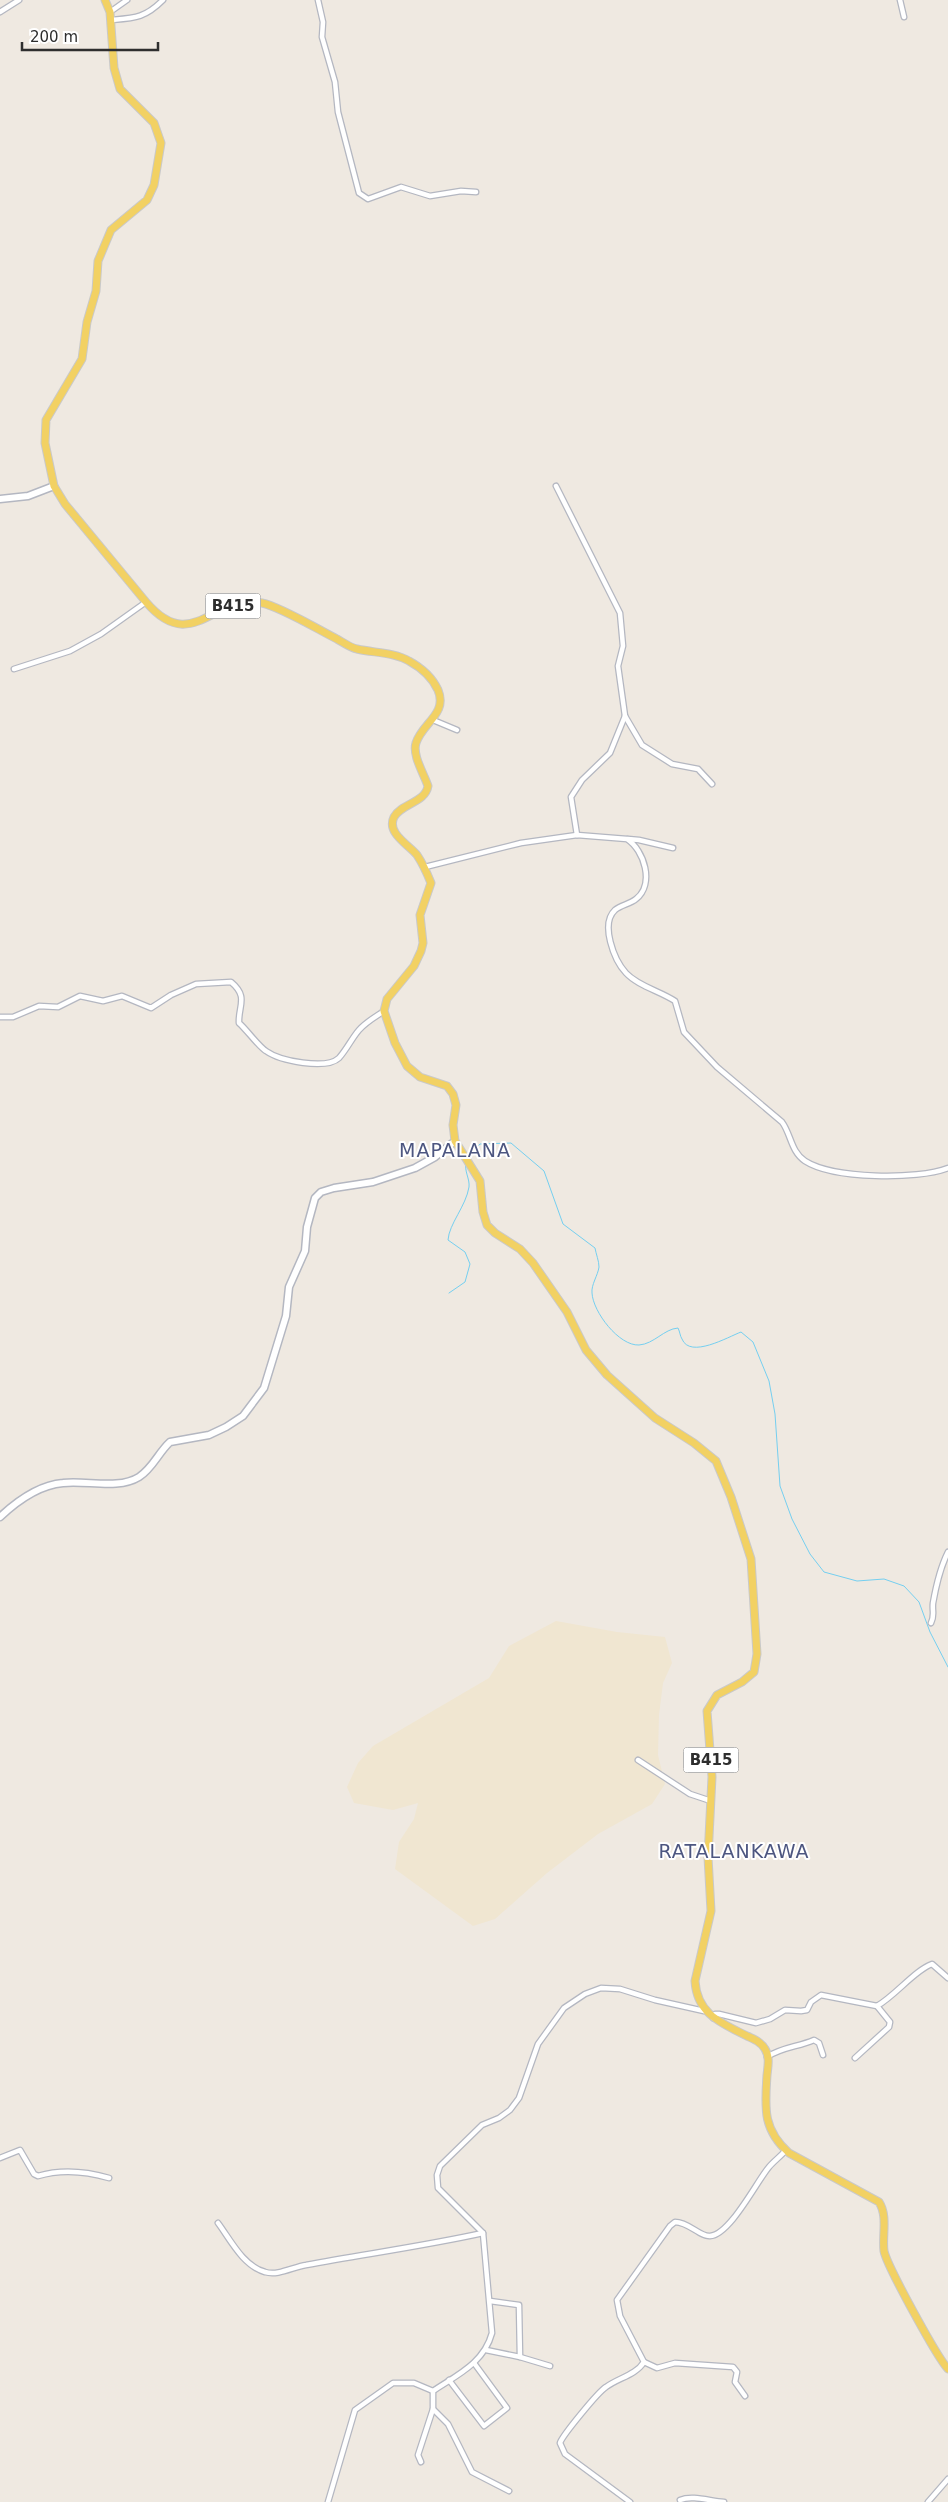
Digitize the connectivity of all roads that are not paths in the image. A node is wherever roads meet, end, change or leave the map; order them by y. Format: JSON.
{"nodes":[{"id":1,"x":19,"y":0,"type":"edge"},
{"id":2,"x":106,"y":0,"type":"edge"},
{"id":3,"x":128,"y":0,"type":"edge"},
{"id":4,"x":164,"y":0,"type":"edge"},
{"id":5,"x":318,"y":0,"type":"edge"},
{"id":6,"x":900,"y":0,"type":"edge"},
{"id":7,"x":0,"y":12,"type":"edge"},
{"id":8,"x":110,"y":12,"type":"junction"},
{"id":9,"x":904,"y":17,"type":"dead end"},
{"id":10,"x":111,"y":20,"type":"junction"},
{"id":11,"x":476,"y":192,"type":"dead end"},
{"id":12,"x":54,"y":486,"type":"junction"},
{"id":13,"x":556,"y":486,"type":"dead end"},
{"id":14,"x":0,"y":499,"type":"edge"},
{"id":15,"x":146,"y":602,"type":"junction"},
{"id":16,"x":14,"y":669,"type":"dead end"},
{"id":17,"x":625,"y":716,"type":"junction"},
{"id":18,"x":433,"y":720,"type":"junction"},
{"id":19,"x":457,"y":730,"type":"dead end"},
{"id":20,"x":712,"y":784,"type":"dead end"},
{"id":21,"x":577,"y":835,"type":"junction"},
{"id":22,"x":626,"y":840,"type":"junction"},
{"id":23,"x":673,"y":848,"type":"dead end"},
{"id":24,"x":425,"y":867,"type":"junction"},
{"id":25,"x":384,"y":1011,"type":"junction"},
{"id":26,"x":0,"y":1017,"type":"edge"},
{"id":27,"x":455,"y":1141,"type":"junction"},
{"id":28,"x":948,"y":1168,"type":"edge"},
{"id":29,"x":0,"y":1517,"type":"edge"},
{"id":30,"x":948,"y":1552,"type":"edge"},
{"id":31,"x":931,"y":1623,"type":"dead end"},
{"id":32,"x":638,"y":1760,"type":"dead end"},
{"id":33,"x":711,"y":1801,"type":"junction"},
{"id":34,"x":948,"y":1978,"type":"edge"},
{"id":35,"x":877,"y":2006,"type":"junction"},
{"id":36,"x":704,"y":2011,"type":"junction"},
{"id":37,"x":713,"y":2020,"type":"junction"},
{"id":38,"x":823,"y":2055,"type":"dead end"},
{"id":39,"x":768,"y":2057,"type":"junction"},
{"id":40,"x":855,"y":2058,"type":"dead end"},
{"id":41,"x":786,"y":2150,"type":"junction"},
{"id":42,"x":0,"y":2158,"type":"edge"},
{"id":43,"x":109,"y":2178,"type":"dead end"},
{"id":44,"x":218,"y":2223,"type":"dead end"},
{"id":45,"x":483,"y":2233,"type":"junction"},
{"id":46,"x":490,"y":2301,"type":"junction"},
{"id":47,"x":486,"y":2350,"type":"junction"},
{"id":48,"x":520,"y":2357,"type":"junction"},
{"id":49,"x":644,"y":2362,"type":"junction"},
{"id":50,"x":474,"y":2363,"type":"junction"},
{"id":51,"x":550,"y":2366,"type":"dead end"},
{"id":52,"x":948,"y":2369,"type":"edge"},
{"id":53,"x":449,"y":2380,"type":"junction"},
{"id":54,"x":433,"y":2391,"type":"junction"},
{"id":55,"x":745,"y":2396,"type":"dead end"},
{"id":56,"x":433,"y":2409,"type":"junction"},
{"id":57,"x":421,"y":2462,"type":"dead end"},
{"id":58,"x":948,"y":2479,"type":"edge"},
{"id":59,"x":509,"y":2491,"type":"dead end"},
{"id":60,"x":680,"y":2501,"type":"edge"},
{"id":61,"x":328,"y":2502,"type":"edge"},
{"id":62,"x":630,"y":2502,"type":"edge"},
{"id":63,"x":674,"y":2502,"type":"edge"},
{"id":64,"x":724,"y":2502,"type":"edge"},
{"id":65,"x":928,"y":2502,"type":"edge"}],
"edges":[{"from":1,"to":7,"type":"street"},
{"from":2,"to":8,"type":"main road","number":"B415"},
{"from":3,"to":8,"type":"street"},
{"from":4,"to":10,"type":"street"},
{"from":5,"to":11,"type":"street"},
{"from":6,"to":9,"type":"street"},
{"from":8,"to":10,"type":"main road","number":"B415"},
{"from":10,"to":12,"type":"main road","number":"B415"},
{"from":12,"to":14,"type":"main road"},
{"from":12,"to":15,"type":"main road","number":"B415"},
{"from":13,"to":17,"type":"street"},
{"from":15,"to":16,"type":"street"},
{"from":15,"to":18,"type":"main road","number":"B415"},
{"from":17,"to":20,"type":"street"},
{"from":17,"to":21,"type":"street"},
{"from":18,"to":19,"type":"street"},
{"from":18,"to":24,"type":"main road","number":"B415"},
{"from":21,"to":22,"type":"street"},
{"from":21,"to":24,"type":"street"},
{"from":22,"to":23,"type":"street"},
{"from":22,"to":28,"type":"street"},
{"from":24,"to":25,"type":"main road"},
{"from":25,"to":26,"type":"street"},
{"from":25,"to":27,"type":"main road","number":"B415"},
{"from":27,"to":29,"type":"main road"},
{"from":27,"to":33,"type":"main road","number":"B415"},
{"from":30,"to":31,"type":"street"},
{"from":32,"to":33,"type":"street"},
{"from":33,"to":36,"type":"main road","number":"B415"},
{"from":34,"to":35,"type":"street"},
{"from":35,"to":37,"type":"street"},
{"from":35,"to":40,"type":"street"},
{"from":36,"to":37,"type":"main road","number":"B415"},
{"from":36,"to":45,"type":"street"},
{"from":37,"to":39,"type":"main road","number":"B415"},
{"from":38,"to":39,"type":"street"},
{"from":39,"to":41,"type":"main road"},
{"from":41,"to":49,"type":"street"},
{"from":41,"to":52,"type":"main road"},
{"from":42,"to":43,"type":"street"},
{"from":44,"to":45,"type":"street"},
{"from":45,"to":46,"type":"street"},
{"from":46,"to":47,"type":"street"},
{"from":46,"to":48,"type":"street"},
{"from":47,"to":48,"type":"street"},
{"from":47,"to":50,"type":"street"},
{"from":48,"to":51,"type":"street"},
{"from":49,"to":55,"type":"street"},
{"from":49,"to":62,"type":"street"},
{"from":50,"to":53,"type":"street"},
{"from":50,"to":53,"type":"street"},
{"from":53,"to":54,"type":"street"},
{"from":54,"to":56,"type":"street"},
{"from":54,"to":61,"type":"street"},
{"from":56,"to":57,"type":"street"},
{"from":56,"to":59,"type":"street"},
{"from":58,"to":65,"type":"street"},
{"from":60,"to":63,"type":"street"},
{"from":60,"to":64,"type":"street"}]}
